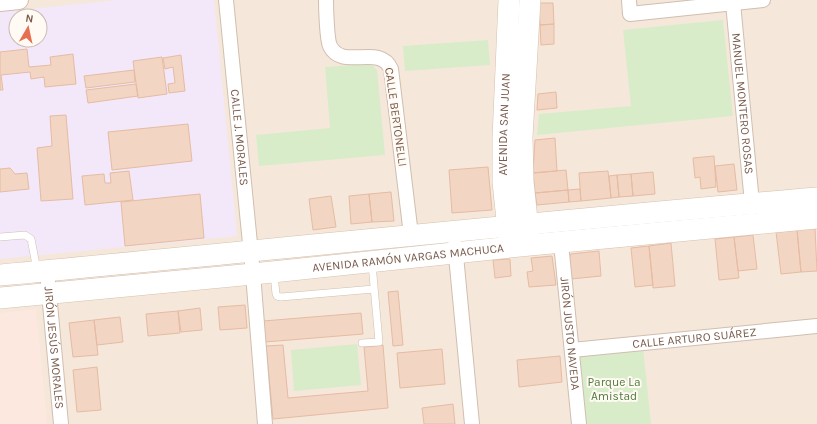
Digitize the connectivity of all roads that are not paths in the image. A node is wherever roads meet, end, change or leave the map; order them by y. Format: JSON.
{"nodes":[{"id":1,"x":19,"y":0,"type":"edge"},
{"id":2,"x":226,"y":0,"type":"edge"},
{"id":3,"x":326,"y":0,"type":"edge"},
{"id":4,"x":509,"y":0,"type":"edge"},
{"id":5,"x":530,"y":0,"type":"edge"},
{"id":6,"x":763,"y":0,"type":"edge"},
{"id":7,"x":0,"y":2,"type":"edge"},
{"id":8,"x":733,"y":3,"type":"junction"},
{"id":9,"x":630,"y":7,"type":"edge"},
{"id":10,"x":817,"y":198,"type":"edge"},
{"id":11,"x":752,"y":203,"type":"junction"},
{"id":12,"x":817,"y":218,"type":"edge"},
{"id":13,"x":518,"y":225,"type":"junction"},
{"id":14,"x":454,"y":231,"type":"junction"},
{"id":15,"x":410,"y":235,"type":"junction"},
{"id":16,"x":0,"y":237,"type":"edge"},
{"id":17,"x":561,"y":243,"type":"junction"},
{"id":18,"x":520,"y":246,"type":"junction"},
{"id":19,"x":250,"y":252,"type":"junction"},
{"id":20,"x":455,"y":253,"type":"junction"},
{"id":21,"x":372,"y":262,"type":"junction"},
{"id":22,"x":42,"y":271,"type":"junction"},
{"id":23,"x":274,"y":272,"type":"junction"},
{"id":24,"x":253,"y":274,"type":"junction"},
{"id":25,"x":0,"y":275,"type":"edge"},
{"id":26,"x":374,"y":289,"type":"junction"},
{"id":27,"x":49,"y":294,"type":"junction"},
{"id":28,"x":0,"y":298,"type":"edge"},
{"id":29,"x":817,"y":326,"type":"edge"},
{"id":30,"x":362,"y":343,"type":"dead end"},
{"id":31,"x":572,"y":350,"type":"junction"},
{"id":32,"x":61,"y":424,"type":"edge"},
{"id":33,"x":265,"y":424,"type":"edge"},
{"id":34,"x":472,"y":424,"type":"edge"},
{"id":35,"x":579,"y":424,"type":"edge"}],
"edges":[{"from":1,"to":7,"type":"street"},
{"from":2,"to":19,"type":"street","name":"CALLE J. MORALES"},
{"from":3,"to":15,"type":"street","name":"CALLE BERTONELLI"},
{"from":4,"to":13,"type":"main road","name":"AVENIDA SAN JUAN"},
{"from":5,"to":13,"type":"main road","name":"AVENIDA SAN JUAN"},
{"from":6,"to":8,"type":"street"},
{"from":8,"to":9,"type":"street"},
{"from":8,"to":11,"type":"street","name":"MANUEL MONTERO ROSAS"},
{"from":10,"to":11,"type":"main road","name":"AVENIDA RAMÓN VARGAS MACHUCA"},
{"from":11,"to":13,"type":"main road","name":"AVENIDA RAMÓN VARGAS MACHUCA"},
{"from":12,"to":17,"type":"main road","name":"AVENIDA RAMÓN VARGAS MACHUCA"},
{"from":13,"to":14,"type":"main road","name":"AVENIDA RAMÓN VARGAS MACHUCA"},
{"from":13,"to":18,"type":"main road","name":"AVENIDA SAN JUAN"},
{"from":14,"to":15,"type":"main road","name":"AVENIDA RAMÓN VARGAS MACHUCA"},
{"from":14,"to":20,"type":"street"},
{"from":15,"to":19,"type":"main road","name":"AVENIDA RAMÓN VARGAS MACHUCA"},
{"from":16,"to":22,"type":"lane"},
{"from":17,"to":18,"type":"main road","name":"AVENIDA RAMÓN VARGAS MACHUCA"},
{"from":17,"to":31,"type":"street","name":"JIRÓN JUSTO NAVEDA"},
{"from":18,"to":20,"type":"main road","name":"AVENIDA RAMÓN VARGAS MACHUCA"},
{"from":19,"to":22,"type":"main road","name":"AVENIDA RAMÓN VARGAS MACHUCA"},
{"from":19,"to":24,"type":"street","name":"CALLE J. MORALES"},
{"from":20,"to":21,"type":"main road","name":"AVENIDA RAMÓN VARGAS MACHUCA"},
{"from":20,"to":34,"type":"street"},
{"from":21,"to":23,"type":"main road","name":"AVENIDA RAMÓN VARGAS MACHUCA"},
{"from":21,"to":26,"type":"lane"},
{"from":22,"to":25,"type":"main road","name":"AVENIDA RAMÓN VARGAS MACHUCA"},
{"from":22,"to":27,"type":"street","name":"JIRÓN JESÚS MORALES"},
{"from":23,"to":24,"type":"main road","name":"AVENIDA RAMÓN VARGAS MACHUCA"},
{"from":23,"to":26,"type":"lane"},
{"from":24,"to":27,"type":"main road","name":"AVENIDA RAMÓN VARGAS MACHUCA"},
{"from":24,"to":33,"type":"street","name":"CALLE J. MORALES"},
{"from":26,"to":30,"type":"lane"},
{"from":27,"to":28,"type":"main road","name":"AVENIDA RAMÓN VARGAS MACHUCA"},
{"from":27,"to":32,"type":"street","name":"JIRÓN JESÚS MORALES"},
{"from":29,"to":31,"type":"street","name":"CALLE ARTURO SUÁREZ"},
{"from":31,"to":35,"type":"street","name":"JIRÓN JUSTO NAVEDA"}]}
